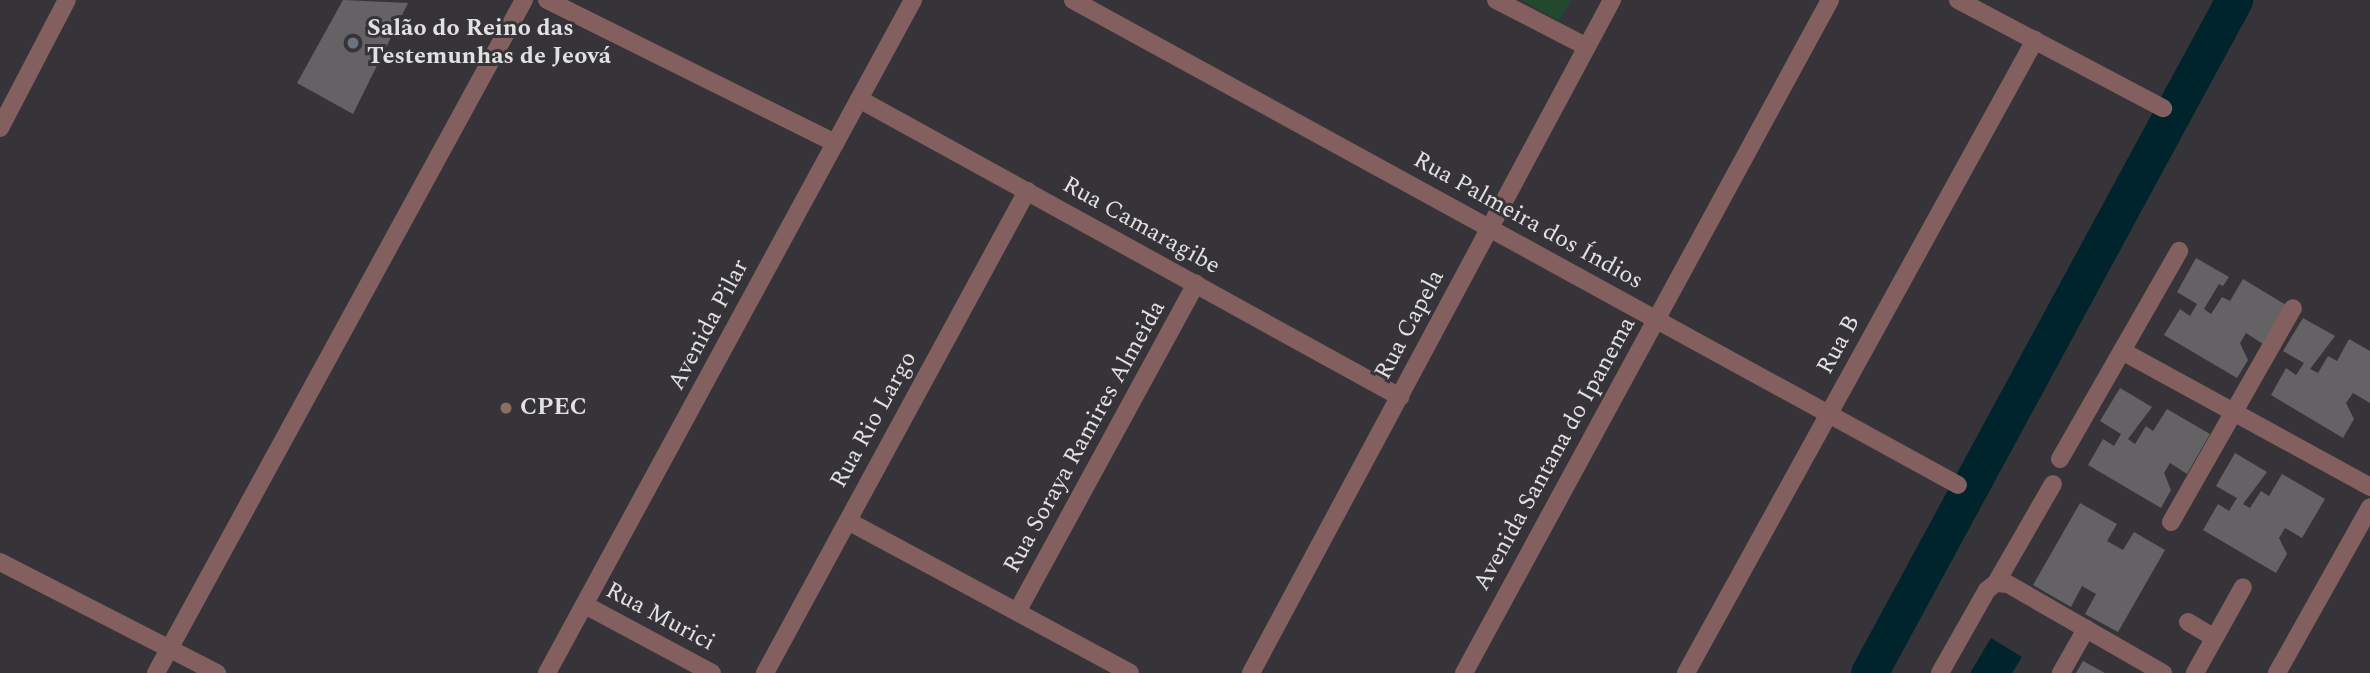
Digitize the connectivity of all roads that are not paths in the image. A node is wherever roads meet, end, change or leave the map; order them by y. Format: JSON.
{"nodes":[{"id":1,"x":67,"y":0,"type":"edge"},
{"id":2,"x":524,"y":0,"type":"edge"},
{"id":3,"x":547,"y":0,"type":"edge"},
{"id":4,"x":913,"y":0,"type":"edge"},
{"id":5,"x":1073,"y":0,"type":"edge"},
{"id":6,"x":1496,"y":0,"type":"edge"},
{"id":7,"x":1612,"y":0,"type":"edge"},
{"id":8,"x":1830,"y":0,"type":"edge"},
{"id":9,"x":1958,"y":0,"type":"edge"},
{"id":10,"x":2035,"y":40,"type":"junction"},
{"id":11,"x":1587,"y":47,"type":"junction"},
{"id":12,"x":859,"y":99,"type":"junction"},
{"id":13,"x":2163,"y":108,"type":"dead end"},
{"id":14,"x":0,"y":128,"type":"edge"},
{"id":15,"x":835,"y":143,"type":"junction"},
{"id":16,"x":1027,"y":191,"type":"junction"},
{"id":17,"x":1490,"y":228,"type":"junction"},
{"id":18,"x":2179,"y":251,"type":"dead end"},
{"id":19,"x":1196,"y":284,"type":"junction"},
{"id":20,"x":2293,"y":308,"type":"dead end"},
{"id":21,"x":1656,"y":319,"type":"junction"},
{"id":22,"x":2122,"y":351,"type":"junction"},
{"id":23,"x":1400,"y":397,"type":"junction"},
{"id":24,"x":2233,"y":412,"type":"junction"},
{"id":25,"x":1829,"y":414,"type":"junction"},
{"id":26,"x":2060,"y":459,"type":"dead end"},
{"id":27,"x":2053,"y":484,"type":"dead end"},
{"id":28,"x":1958,"y":485,"type":"dead end"},
{"id":29,"x":2370,"y":487,"type":"edge"},
{"id":30,"x":2370,"y":506,"type":"edge"},
{"id":31,"x":848,"y":521,"type":"junction"},
{"id":32,"x":2171,"y":522,"type":"dead end"},
{"id":33,"x":0,"y":562,"type":"edge"},
{"id":34,"x":1996,"y":583,"type":"junction"},
{"id":35,"x":2243,"y":587,"type":"dead end"},
{"id":36,"x":585,"y":605,"type":"junction"},
{"id":37,"x":1017,"y":612,"type":"junction"},
{"id":38,"x":2188,"y":622,"type":"dead end"},
{"id":39,"x":2086,"y":629,"type":"junction"},
{"id":40,"x":2215,"y":638,"type":"junction"},
{"id":41,"x":169,"y":649,"type":"junction"},
{"id":42,"x":156,"y":673,"type":"edge"},
{"id":43,"x":217,"y":673,"type":"edge"},
{"id":44,"x":547,"y":673,"type":"edge"},
{"id":45,"x":712,"y":673,"type":"edge"},
{"id":46,"x":765,"y":673,"type":"edge"},
{"id":47,"x":1130,"y":673,"type":"edge"},
{"id":48,"x":1251,"y":673,"type":"edge"},
{"id":49,"x":1464,"y":673,"type":"edge"},
{"id":50,"x":1686,"y":673,"type":"edge"},
{"id":51,"x":1940,"y":673,"type":"edge"},
{"id":52,"x":2061,"y":673,"type":"edge"},
{"id":53,"x":2163,"y":673,"type":"edge"},
{"id":54,"x":2195,"y":673,"type":"edge"},
{"id":55,"x":2277,"y":673,"type":"edge"}],
"edges":[{"from":1,"to":14,"type":"street"},
{"from":2,"to":41,"type":"street"},
{"from":3,"to":15,"type":"street"},
{"from":4,"to":12,"type":"street","name":"Avenida Pilar"},
{"from":5,"to":17,"type":"street","name":"Rua Palmeira dos Índios"},
{"from":6,"to":11,"type":"street"},
{"from":7,"to":11,"type":"street","name":"Rua Capela"},
{"from":8,"to":21,"type":"street","name":"Avenida Santana do Ipanema"},
{"from":9,"to":10,"type":"street"},
{"from":10,"to":13,"type":"street"},
{"from":10,"to":25,"type":"street","name":"Rua B"},
{"from":11,"to":17,"type":"street","name":"Rua Capela"},
{"from":12,"to":15,"type":"street","name":"Avenida Pilar"},
{"from":12,"to":16,"type":"street","name":"Rua Camaragibe"},
{"from":15,"to":36,"type":"street","name":"Avenida Pilar"},
{"from":16,"to":19,"type":"street","name":"Rua Camaragibe"},
{"from":16,"to":31,"type":"street","name":"Rua Rio Largo"},
{"from":17,"to":21,"type":"street","name":"Rua Palmeira dos Índios"},
{"from":17,"to":23,"type":"street","name":"Rua Capela"},
{"from":18,"to":22,"type":"street"},
{"from":19,"to":23,"type":"street","name":"Rua Camaragibe"},
{"from":19,"to":37,"type":"street","name":"Rua Soraya Ramires Almeida"},
{"from":20,"to":24,"type":"street"},
{"from":21,"to":25,"type":"street","name":"Rua Palmeira dos Índios"},
{"from":21,"to":49,"type":"street","name":"Avenida Santana do Ipanema"},
{"from":22,"to":24,"type":"street"},
{"from":22,"to":26,"type":"street"},
{"from":23,"to":48,"type":"street","name":"Rua Capela"},
{"from":24,"to":29,"type":"street"},
{"from":24,"to":32,"type":"street"},
{"from":25,"to":28,"type":"street","name":"Rua Palmeira dos Índios"},
{"from":25,"to":50,"type":"street","name":"Rua B"},
{"from":27,"to":34,"type":"street"},
{"from":30,"to":55,"type":"street"},
{"from":31,"to":37,"type":"street"},
{"from":31,"to":46,"type":"street","name":"Rua Rio Largo"},
{"from":33,"to":41,"type":"street"},
{"from":34,"to":39,"type":"street"},
{"from":34,"to":51,"type":"street"},
{"from":35,"to":40,"type":"street"},
{"from":36,"to":44,"type":"street","name":"Avenida Pilar"},
{"from":36,"to":45,"type":"street","name":"Rua Murici"},
{"from":37,"to":47,"type":"street"},
{"from":38,"to":40,"type":"street"},
{"from":39,"to":52,"type":"street"},
{"from":39,"to":53,"type":"street"},
{"from":40,"to":54,"type":"street"},
{"from":41,"to":42,"type":"street"},
{"from":41,"to":43,"type":"street"}]}
